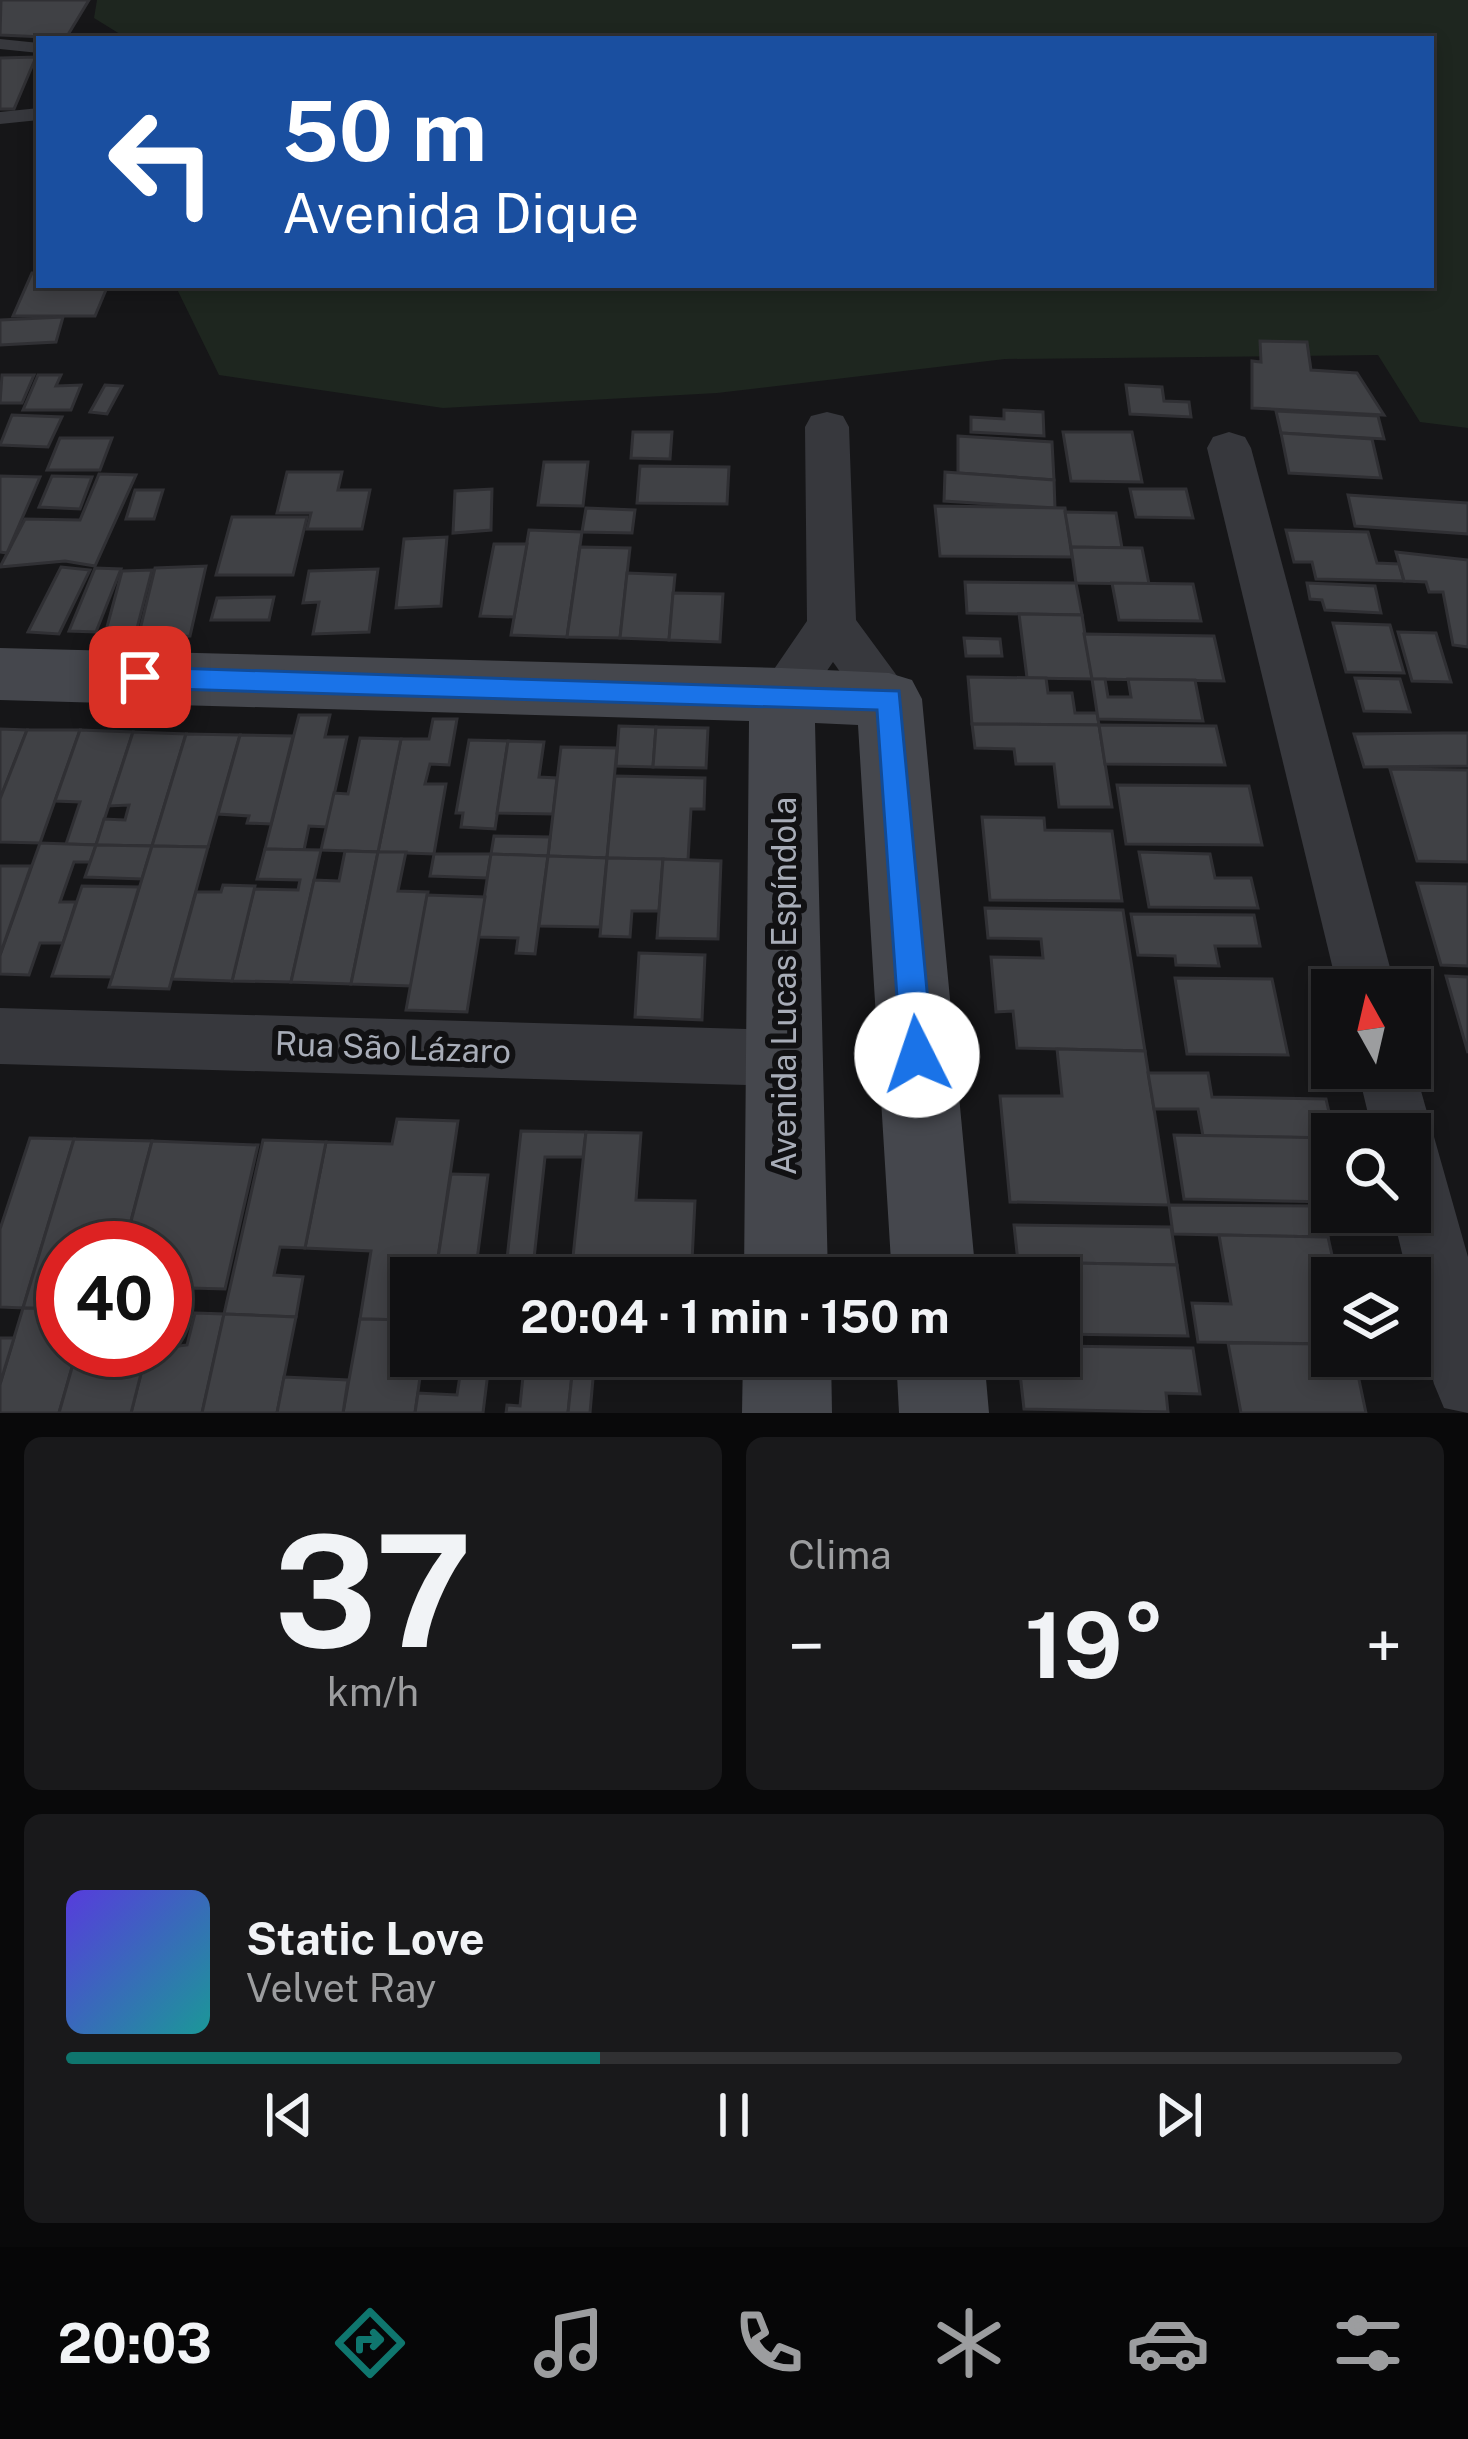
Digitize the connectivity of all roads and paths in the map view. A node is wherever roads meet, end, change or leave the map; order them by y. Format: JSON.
{"nodes":[{"id":1,"x":0,"y":44,"type":"edge"},
{"id":2,"x":36,"y":48,"type":"edge"},
{"id":3,"x":36,"y":114,"type":"edge"},
{"id":4,"x":0,"y":118,"type":"edge"},
{"id":5,"x":826,"y":427,"type":"dead end"},
{"id":6,"x":1229,"y":448,"type":"dead end"},
{"id":7,"x":832,"y":625,"type":"junction"},
{"id":8,"x":0,"y":674,"type":"edge"},
{"id":9,"x":782,"y":694,"type":"junction"},
{"id":10,"x":890,"y":699,"type":"junction"},
{"id":11,"x":1362,"y":969,"type":"edge"},
{"id":12,"x":0,"y":1036,"type":"edge"},
{"id":13,"x":786,"y":1058,"type":"junction"},
{"id":14,"x":1430,"y":1233,"type":"edge"},
{"id":15,"x":786,"y":1257,"type":"edge"},
{"id":16,"x":932,"y":1257,"type":"edge"},
{"id":17,"x":787,"y":1377,"type":"edge"},
{"id":18,"x":941,"y":1377,"type":"edge"},
{"id":19,"x":1468,"y":1384,"type":"edge"},
{"id":20,"x":787,"y":1413,"type":"edge"},
{"id":21,"x":944,"y":1413,"type":"edge"}],
"edges":[{"from":1,"to":2,"type":"lane"},
{"from":3,"to":4,"type":"lane"},
{"from":5,"to":7,"type":"street"},
{"from":6,"to":11,"type":"street"},
{"from":7,"to":9,"type":"street"},
{"from":7,"to":10,"type":"street"},
{"from":8,"to":9,"type":"street"},
{"from":9,"to":10,"type":"street"},
{"from":9,"to":13,"type":"street","name":"Avenida Lucas Espíndola"},
{"from":10,"to":16,"type":"street"},
{"from":12,"to":13,"type":"street","name":"Rua São Lázaro"},
{"from":13,"to":15,"type":"street","name":"Avenida Lucas Espíndola"},
{"from":14,"to":19,"type":"street"},
{"from":17,"to":20,"type":"street"},
{"from":18,"to":21,"type":"street"}]}
